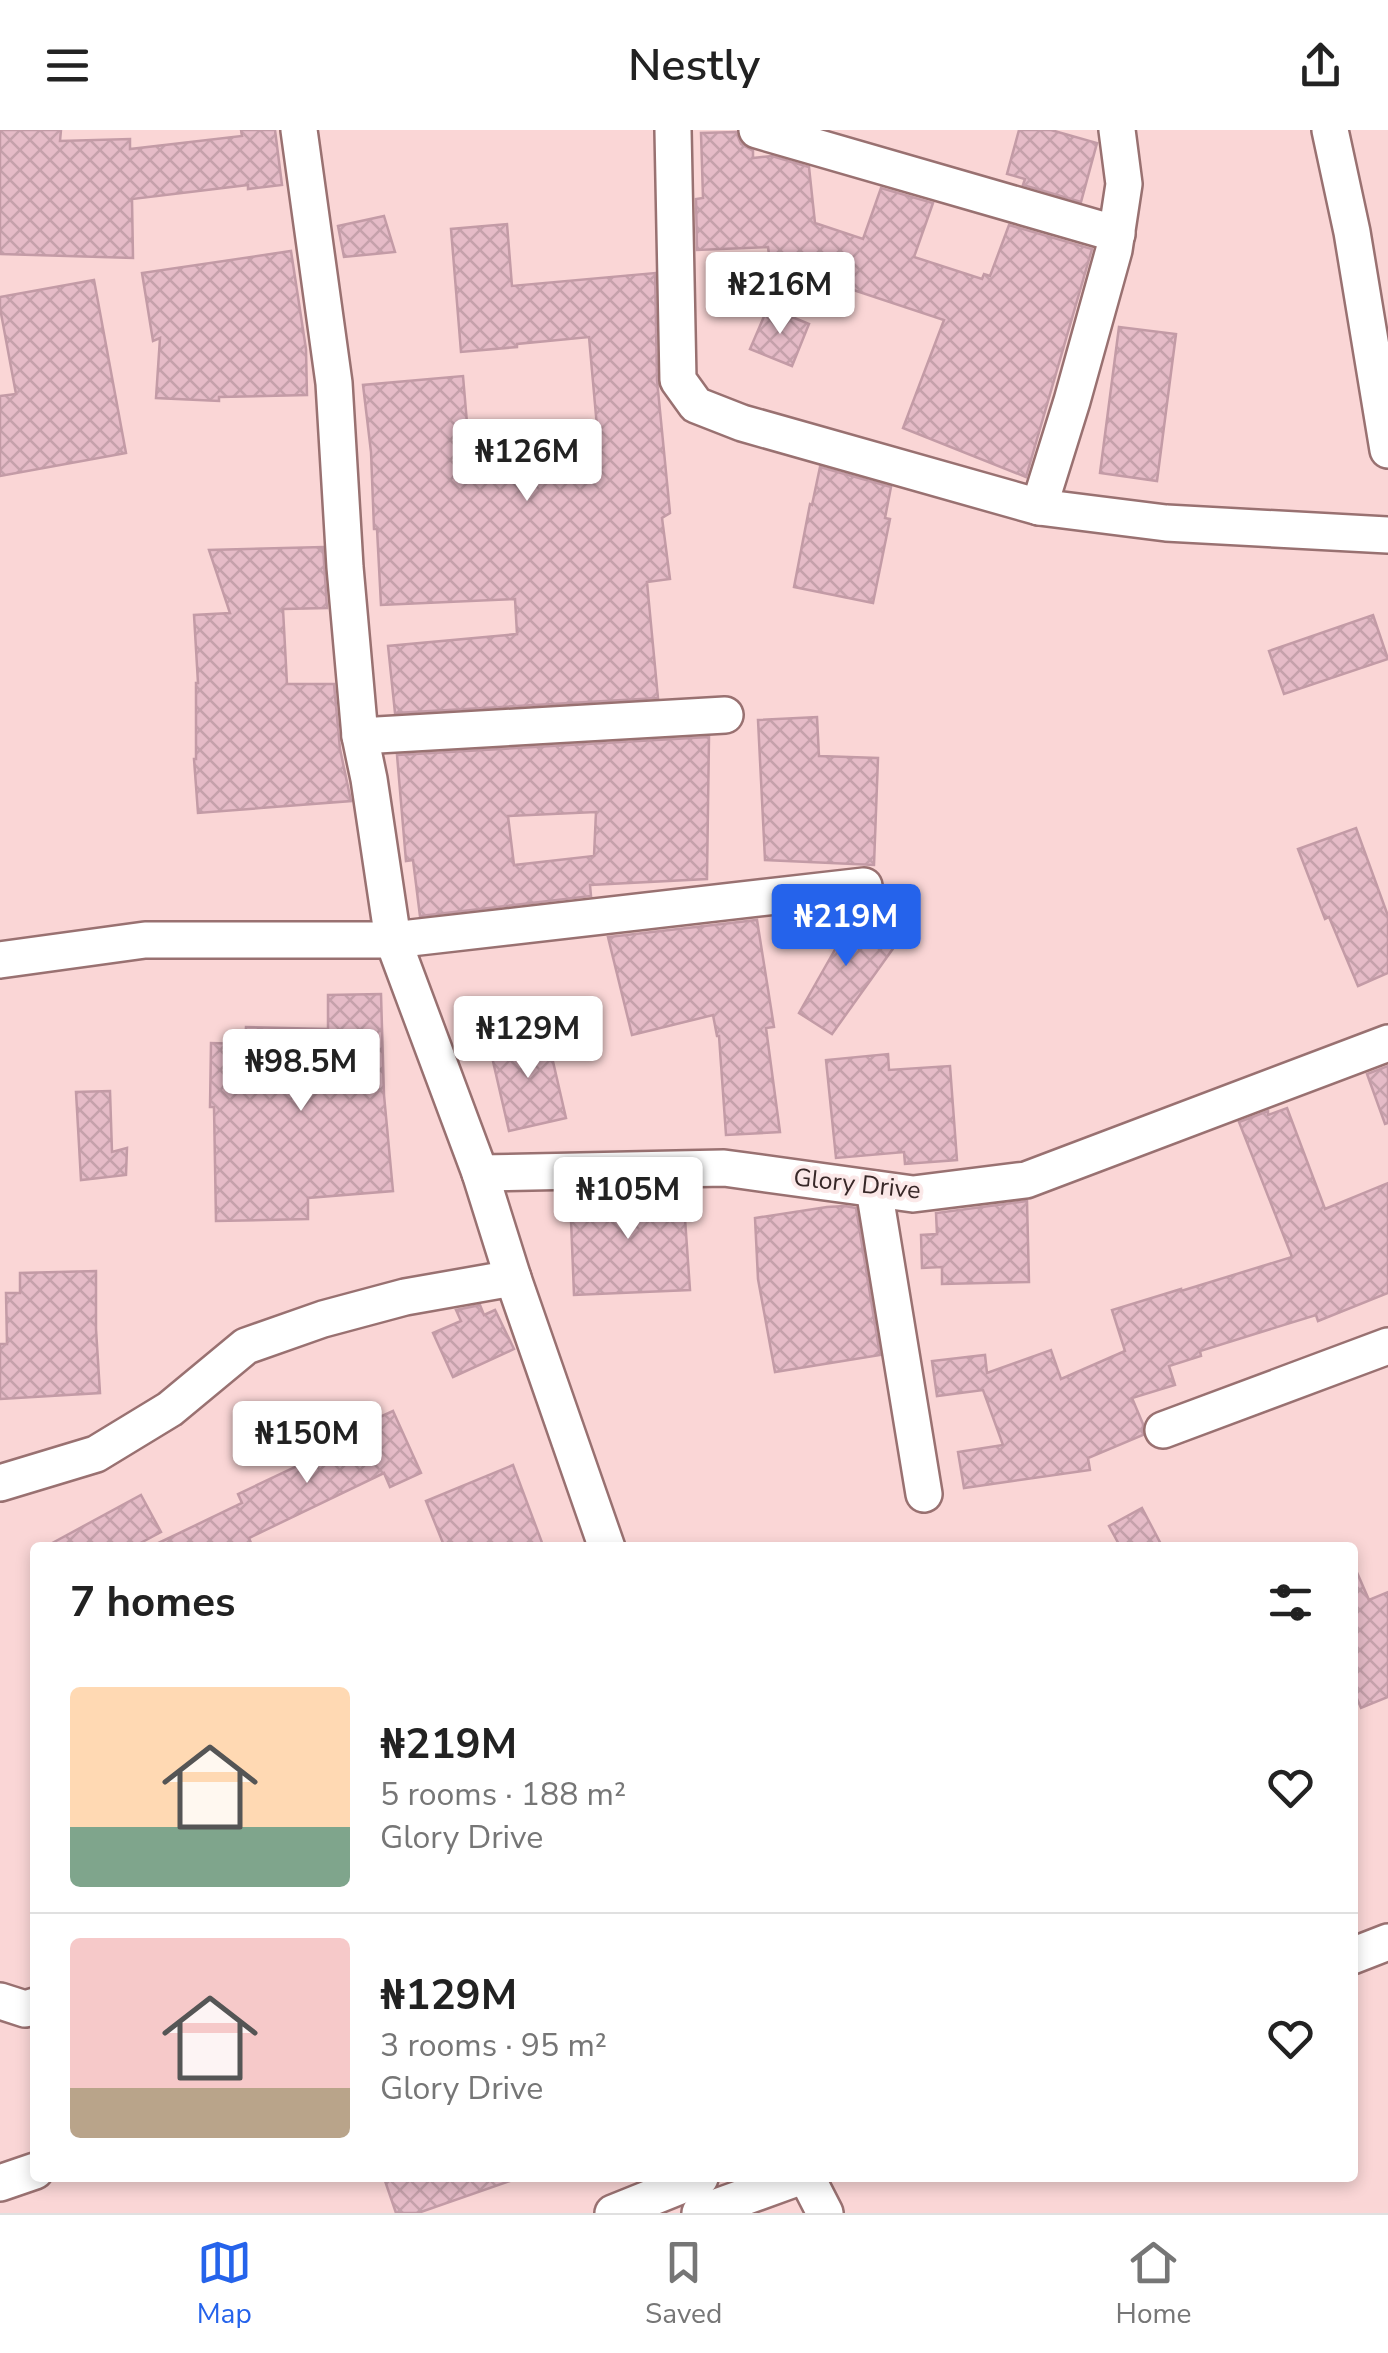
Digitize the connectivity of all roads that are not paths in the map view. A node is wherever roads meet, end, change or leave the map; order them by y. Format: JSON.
{"nodes":[{"id":1,"x":299,"y":130,"type":"edge"},
{"id":2,"x":673,"y":130,"type":"edge"},
{"id":3,"x":757,"y":130,"type":"edge"},
{"id":4,"x":1116,"y":130,"type":"edge"},
{"id":5,"x":1330,"y":130,"type":"edge"},
{"id":6,"x":1118,"y":234,"type":"junction"},
{"id":7,"x":1388,"y":450,"type":"edge"},
{"id":8,"x":1039,"y":506,"type":"junction"},
{"id":9,"x":1388,"y":535,"type":"edge"},
{"id":10,"x":725,"y":715,"type":"dead end"},
{"id":11,"x":360,"y":736,"type":"junction"},
{"id":12,"x":864,"y":886,"type":"dead end"},
{"id":13,"x":393,"y":940,"type":"junction"},
{"id":14,"x":0,"y":960,"type":"edge"},
{"id":15,"x":1388,"y":1043,"type":"edge"},
{"id":16,"x":480,"y":1173,"type":"junction"},
{"id":17,"x":874,"y":1189,"type":"junction"},
{"id":18,"x":513,"y":1278,"type":"junction"},
{"id":19,"x":1388,"y":1346,"type":"edge"},
{"id":20,"x":1163,"y":1430,"type":"dead end"},
{"id":21,"x":0,"y":1483,"type":"edge"},
{"id":22,"x":924,"y":1494,"type":"dead end"},
{"id":23,"x":605,"y":1542,"type":"edge"},
{"id":24,"x":1388,"y":1942,"type":"edge"},
{"id":25,"x":1358,"y":1954,"type":"edge"},
{"id":26,"x":0,"y":2000,"type":"edge"},
{"id":27,"x":30,"y":2008,"type":"edge"},
{"id":28,"x":30,"y":2173,"type":"edge"},
{"id":29,"x":690,"y":2182,"type":"edge"},
{"id":30,"x":786,"y":2182,"type":"edge"},
{"id":31,"x":809,"y":2182,"type":"edge"},
{"id":32,"x":0,"y":2183,"type":"edge"},
{"id":33,"x":613,"y":2213,"type":"edge"},
{"id":34,"x":700,"y":2213,"type":"edge"},
{"id":35,"x":824,"y":2213,"type":"edge"}],
"edges":[{"from":1,"to":11,"type":"street"},
{"from":2,"to":8,"type":"street"},
{"from":3,"to":6,"type":"street"},
{"from":4,"to":6,"type":"street"},
{"from":5,"to":7,"type":"street"},
{"from":6,"to":8,"type":"street"},
{"from":8,"to":9,"type":"street"},
{"from":10,"to":11,"type":"street"},
{"from":11,"to":13,"type":"street"},
{"from":12,"to":13,"type":"street"},
{"from":13,"to":14,"type":"street"},
{"from":13,"to":16,"type":"street"},
{"from":15,"to":17,"type":"street","name":"Glory Drive"},
{"from":16,"to":17,"type":"street","name":"Glory Drive"},
{"from":16,"to":18,"type":"street"},
{"from":17,"to":22,"type":"street"},
{"from":18,"to":21,"type":"street"},
{"from":18,"to":23,"type":"street"},
{"from":19,"to":20,"type":"street"},
{"from":24,"to":25,"type":"street"},
{"from":26,"to":27,"type":"street"},
{"from":28,"to":32,"type":"street"},
{"from":29,"to":33,"type":"street"},
{"from":30,"to":34,"type":"street"},
{"from":31,"to":35,"type":"street"}]}
